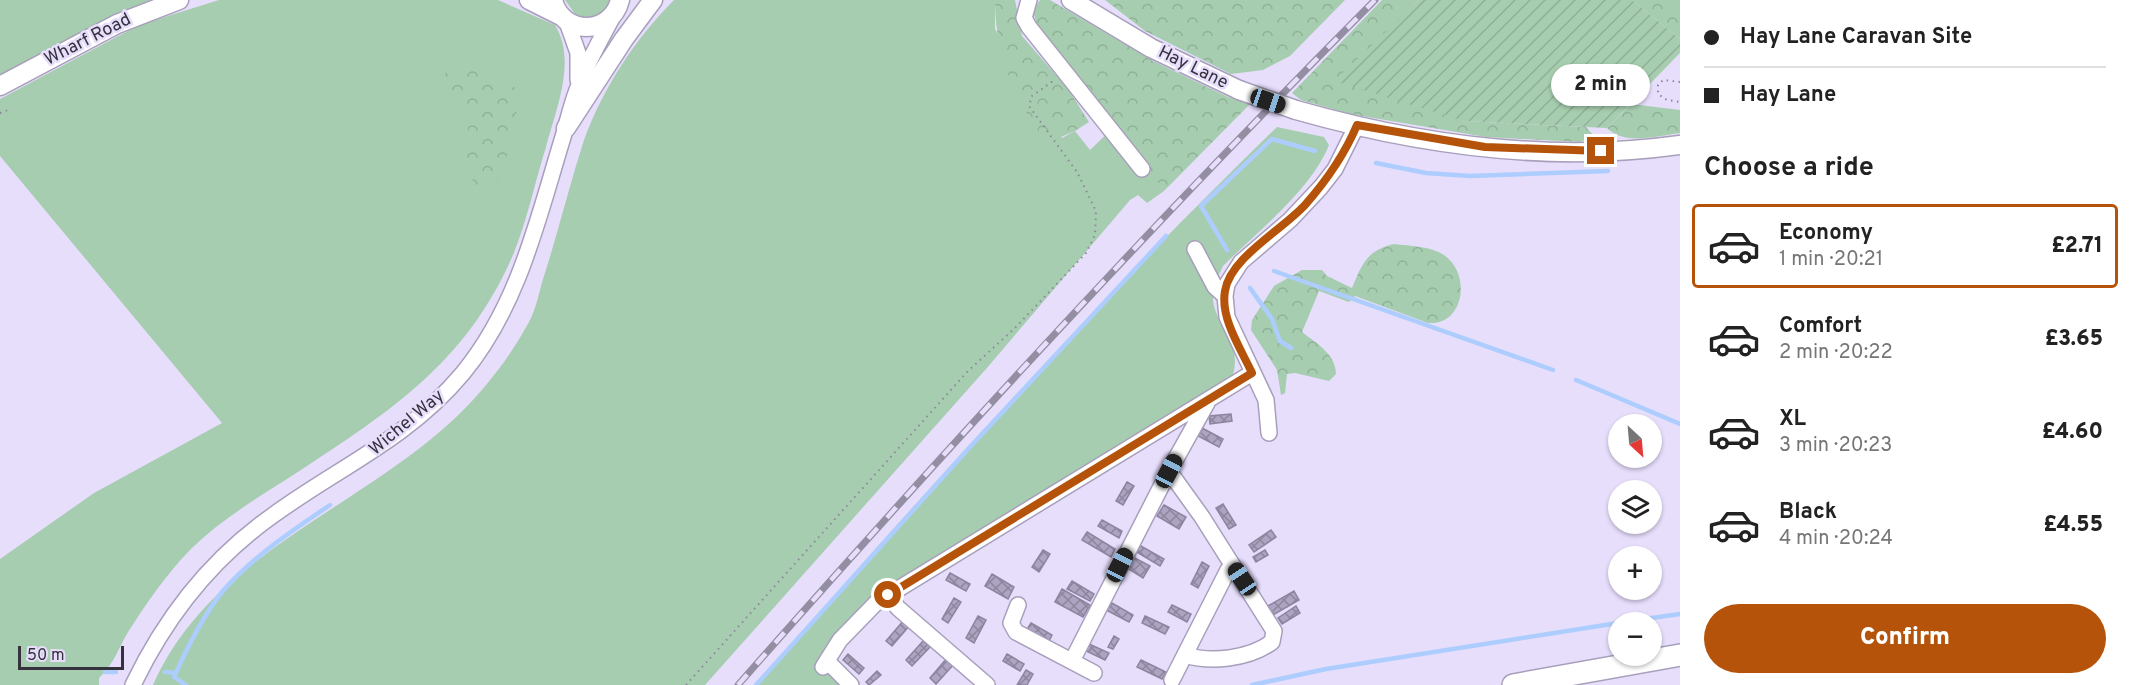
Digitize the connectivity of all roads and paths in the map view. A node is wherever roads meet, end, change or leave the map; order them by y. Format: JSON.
{"nodes":[{"id":1,"x":179,"y":0,"type":"edge"},
{"id":2,"x":529,"y":0,"type":"edge"},
{"id":3,"x":653,"y":0,"type":"edge"},
{"id":4,"x":1029,"y":0,"type":"edge"},
{"id":5,"x":1071,"y":0,"type":"edge"},
{"id":6,"x":619,"y":6,"type":"edge"},
{"id":7,"x":560,"y":13,"type":"edge"},
{"id":8,"x":1065,"y":74,"type":"junction"},
{"id":9,"x":1680,"y":82,"type":"edge"},
{"id":10,"x":0,"y":86,"type":"edge"},
{"id":11,"x":578,"y":86,"type":"junction"},
{"id":12,"x":1680,"y":102,"type":"edge"},
{"id":13,"x":8,"y":110,"type":"dead end"},
{"id":14,"x":0,"y":113,"type":"edge"},
{"id":15,"x":1357,"y":125,"type":"junction"},
{"id":16,"x":566,"y":128,"type":"junction"},
{"id":17,"x":1680,"y":145,"type":"edge"},
{"id":18,"x":1142,"y":169,"type":"dead end"},
{"id":19,"x":1195,"y":249,"type":"dead end"},
{"id":20,"x":1224,"y":297,"type":"junction"},
{"id":21,"x":1252,"y":373,"type":"junction"},
{"id":22,"x":1211,"y":398,"type":"junction"},
{"id":23,"x":1269,"y":433,"type":"dead end"},
{"id":24,"x":1169,"y":471,"type":"junction"},
{"id":25,"x":1233,"y":566,"type":"junction"},
{"id":26,"x":888,"y":595,"type":"junction"},
{"id":27,"x":1018,"y":605,"type":"dead end"},
{"id":28,"x":1185,"y":655,"type":"junction"},
{"id":29,"x":1680,"y":655,"type":"edge"},
{"id":30,"x":1072,"y":661,"type":"junction"},
{"id":31,"x":1094,"y":673,"type":"dead end"},
{"id":32,"x":1172,"y":680,"type":"dead end"},
{"id":33,"x":133,"y":685,"type":"edge"},
{"id":34,"x":686,"y":685,"type":"edge"},
{"id":35,"x":851,"y":685,"type":"edge"},
{"id":36,"x":987,"y":685,"type":"edge"},
{"id":37,"x":1514,"y":685,"type":"edge"}],
"edges":[{"from":1,"to":10,"type":"main road","name":"Wharf Road"},
{"from":2,"to":7,"type":"main road"},
{"from":3,"to":16,"type":"main road"},
{"from":4,"to":8,"type":"street"},
{"from":5,"to":15,"type":"main road","name":"Hay Lane","bridge":true},
{"from":6,"to":7,"type":"main road"},
{"from":6,"to":11,"type":"street","name":"Wichel Way"},
{"from":7,"to":11,"type":"street","name":"Wichel Way"},
{"from":8,"to":18,"type":"street"},
{"from":8,"to":34,"type":"path"},
{"from":9,"to":12,"type":"path"},
{"from":11,"to":16,"type":"street","name":"Wichel Way"},
{"from":13,"to":14,"type":"path"},
{"from":15,"to":17,"type":"main road","name":"Hay Lane"},
{"from":15,"to":20,"type":"street"},
{"from":16,"to":33,"type":"street","name":"Wichel Way"},
{"from":19,"to":20,"type":"street"},
{"from":20,"to":21,"type":"street"},
{"from":21,"to":22,"type":"street"},
{"from":21,"to":23,"type":"street"},
{"from":22,"to":24,"type":"street"},
{"from":22,"to":26,"type":"street"},
{"from":24,"to":25,"type":"street"},
{"from":24,"to":30,"type":"street"},
{"from":25,"to":28,"type":"street"},
{"from":25,"to":28,"type":"street"},
{"from":26,"to":35,"type":"street"},
{"from":26,"to":36,"type":"street"},
{"from":27,"to":30,"type":"street"},
{"from":28,"to":32,"type":"street"},
{"from":29,"to":37,"type":"highway"},
{"from":30,"to":31,"type":"street"}]}
